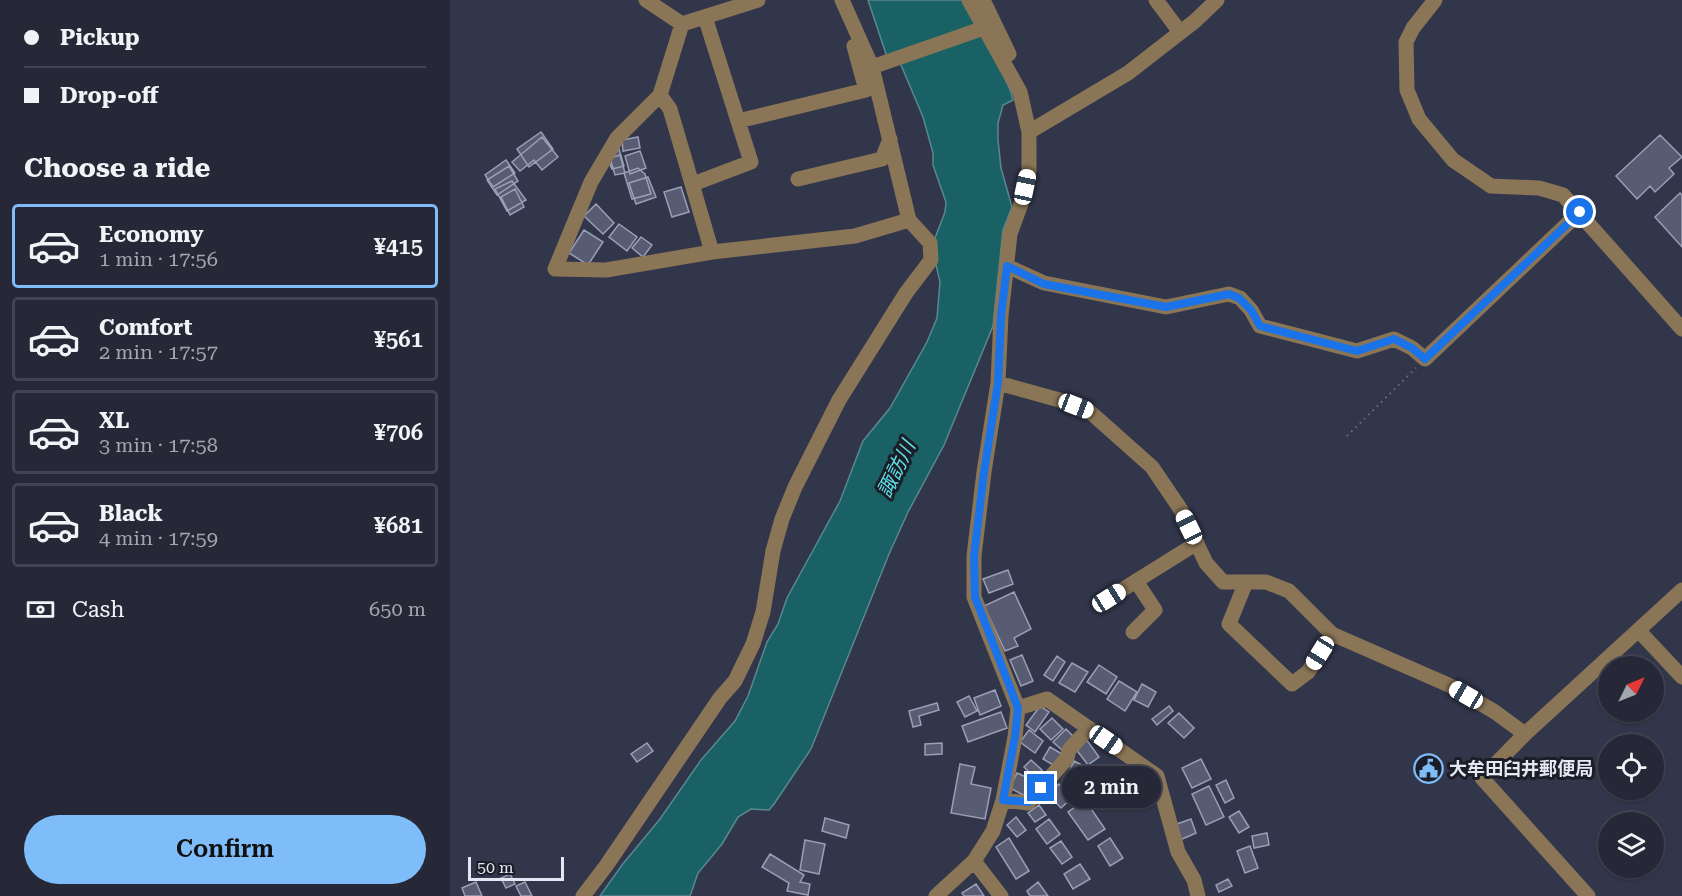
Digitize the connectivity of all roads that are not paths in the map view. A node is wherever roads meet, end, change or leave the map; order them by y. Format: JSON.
{"nodes":[{"id":1,"x":646,"y":0,"type":"edge"},
{"id":2,"x":758,"y":0,"type":"edge"},
{"id":3,"x":842,"y":0,"type":"edge"},
{"id":4,"x":969,"y":0,"type":"edge"},
{"id":5,"x":983,"y":0,"type":"edge"},
{"id":6,"x":1156,"y":0,"type":"edge"},
{"id":7,"x":1217,"y":0,"type":"edge"},
{"id":8,"x":1435,"y":0,"type":"edge"},
{"id":9,"x":705,"y":17,"type":"junction"},
{"id":10,"x":682,"y":24,"type":"junction"},
{"id":11,"x":982,"y":29,"type":"junction"},
{"id":12,"x":857,"y":32,"type":"junction"},
{"id":13,"x":1180,"y":32,"type":"junction"},
{"id":14,"x":875,"y":67,"type":"junction"},
{"id":15,"x":1020,"y":92,"type":"junction"},
{"id":16,"x":660,"y":95,"type":"junction"},
{"id":17,"x":738,"y":121,"type":"junction"},
{"id":18,"x":1029,"y":132,"type":"junction"},
{"id":19,"x":890,"y":139,"type":"junction"},
{"id":20,"x":798,"y":178,"type":"dead end"},
{"id":21,"x":693,"y":184,"type":"junction"},
{"id":22,"x":1580,"y":212,"type":"junction"},
{"id":23,"x":909,"y":220,"type":"junction"},
{"id":24,"x":712,"y":252,"type":"junction"},
{"id":25,"x":1007,"y":266,"type":"junction"},
{"id":26,"x":1682,"y":329,"type":"edge"},
{"id":27,"x":998,"y":383,"type":"junction"},
{"id":28,"x":1197,"y":543,"type":"junction"},
{"id":29,"x":1136,"y":581,"type":"junction"},
{"id":30,"x":1246,"y":582,"type":"junction"},
{"id":31,"x":1682,"y":590,"type":"edge"},
{"id":32,"x":1109,"y":598,"type":"dead end"},
{"id":33,"x":1639,"y":631,"type":"junction"},
{"id":34,"x":1133,"y":632,"type":"dead end"},
{"id":35,"x":1332,"y":634,"type":"junction"},
{"id":36,"x":1682,"y":677,"type":"edge"},
{"id":37,"x":1018,"y":708,"type":"junction"},
{"id":38,"x":1089,"y":728,"type":"junction"},
{"id":39,"x":1525,"y":734,"type":"junction"},
{"id":40,"x":1003,"y":800,"type":"junction"},
{"id":41,"x":974,"y":861,"type":"junction"},
{"id":42,"x":583,"y":896,"type":"edge"},
{"id":43,"x":936,"y":896,"type":"edge"},
{"id":44,"x":1001,"y":896,"type":"edge"},
{"id":45,"x":1198,"y":896,"type":"edge"},
{"id":46,"x":1588,"y":896,"type":"edge"}],
"edges":[{"from":1,"to":10,"type":"street"},
{"from":2,"to":9,"type":"street"},
{"from":3,"to":12,"type":"street"},
{"from":4,"to":11,"type":"street"},
{"from":5,"to":15,"type":"street"},
{"from":6,"to":13,"type":"street"},
{"from":7,"to":13,"type":"street"},
{"from":8,"to":22,"type":"street"},
{"from":9,"to":10,"type":"street"},
{"from":9,"to":17,"type":"street"},
{"from":10,"to":16,"type":"street"},
{"from":11,"to":14,"type":"street"},
{"from":11,"to":15,"type":"street"},
{"from":12,"to":14,"type":"street"},
{"from":12,"to":17,"type":"street"},
{"from":13,"to":18,"type":"street"},
{"from":14,"to":19,"type":"street"},
{"from":15,"to":18,"type":"street"},
{"from":16,"to":21,"type":"street"},
{"from":16,"to":24,"type":"street"},
{"from":17,"to":21,"type":"street"},
{"from":18,"to":25,"type":"street"},
{"from":19,"to":20,"type":"street"},
{"from":19,"to":23,"type":"street"},
{"from":21,"to":24,"type":"street"},
{"from":22,"to":25,"type":"street"},
{"from":22,"to":26,"type":"street"},
{"from":23,"to":24,"type":"street"},
{"from":23,"to":42,"type":"street"},
{"from":25,"to":27,"type":"street"},
{"from":27,"to":28,"type":"street"},
{"from":27,"to":37,"type":"street"},
{"from":28,"to":29,"type":"street"},
{"from":28,"to":30,"type":"street"},
{"from":29,"to":32,"type":"street"},
{"from":29,"to":34,"type":"street"},
{"from":30,"to":35,"type":"street"},
{"from":30,"to":35,"type":"street"},
{"from":31,"to":33,"type":"street"},
{"from":33,"to":36,"type":"street"},
{"from":33,"to":39,"type":"street"},
{"from":35,"to":39,"type":"street"},
{"from":37,"to":38,"type":"street"},
{"from":37,"to":40,"type":"street"},
{"from":38,"to":40,"type":"street"},
{"from":38,"to":45,"type":"street"},
{"from":39,"to":46,"type":"street"},
{"from":40,"to":41,"type":"street"},
{"from":41,"to":43,"type":"street"},
{"from":41,"to":44,"type":"street"}]}
